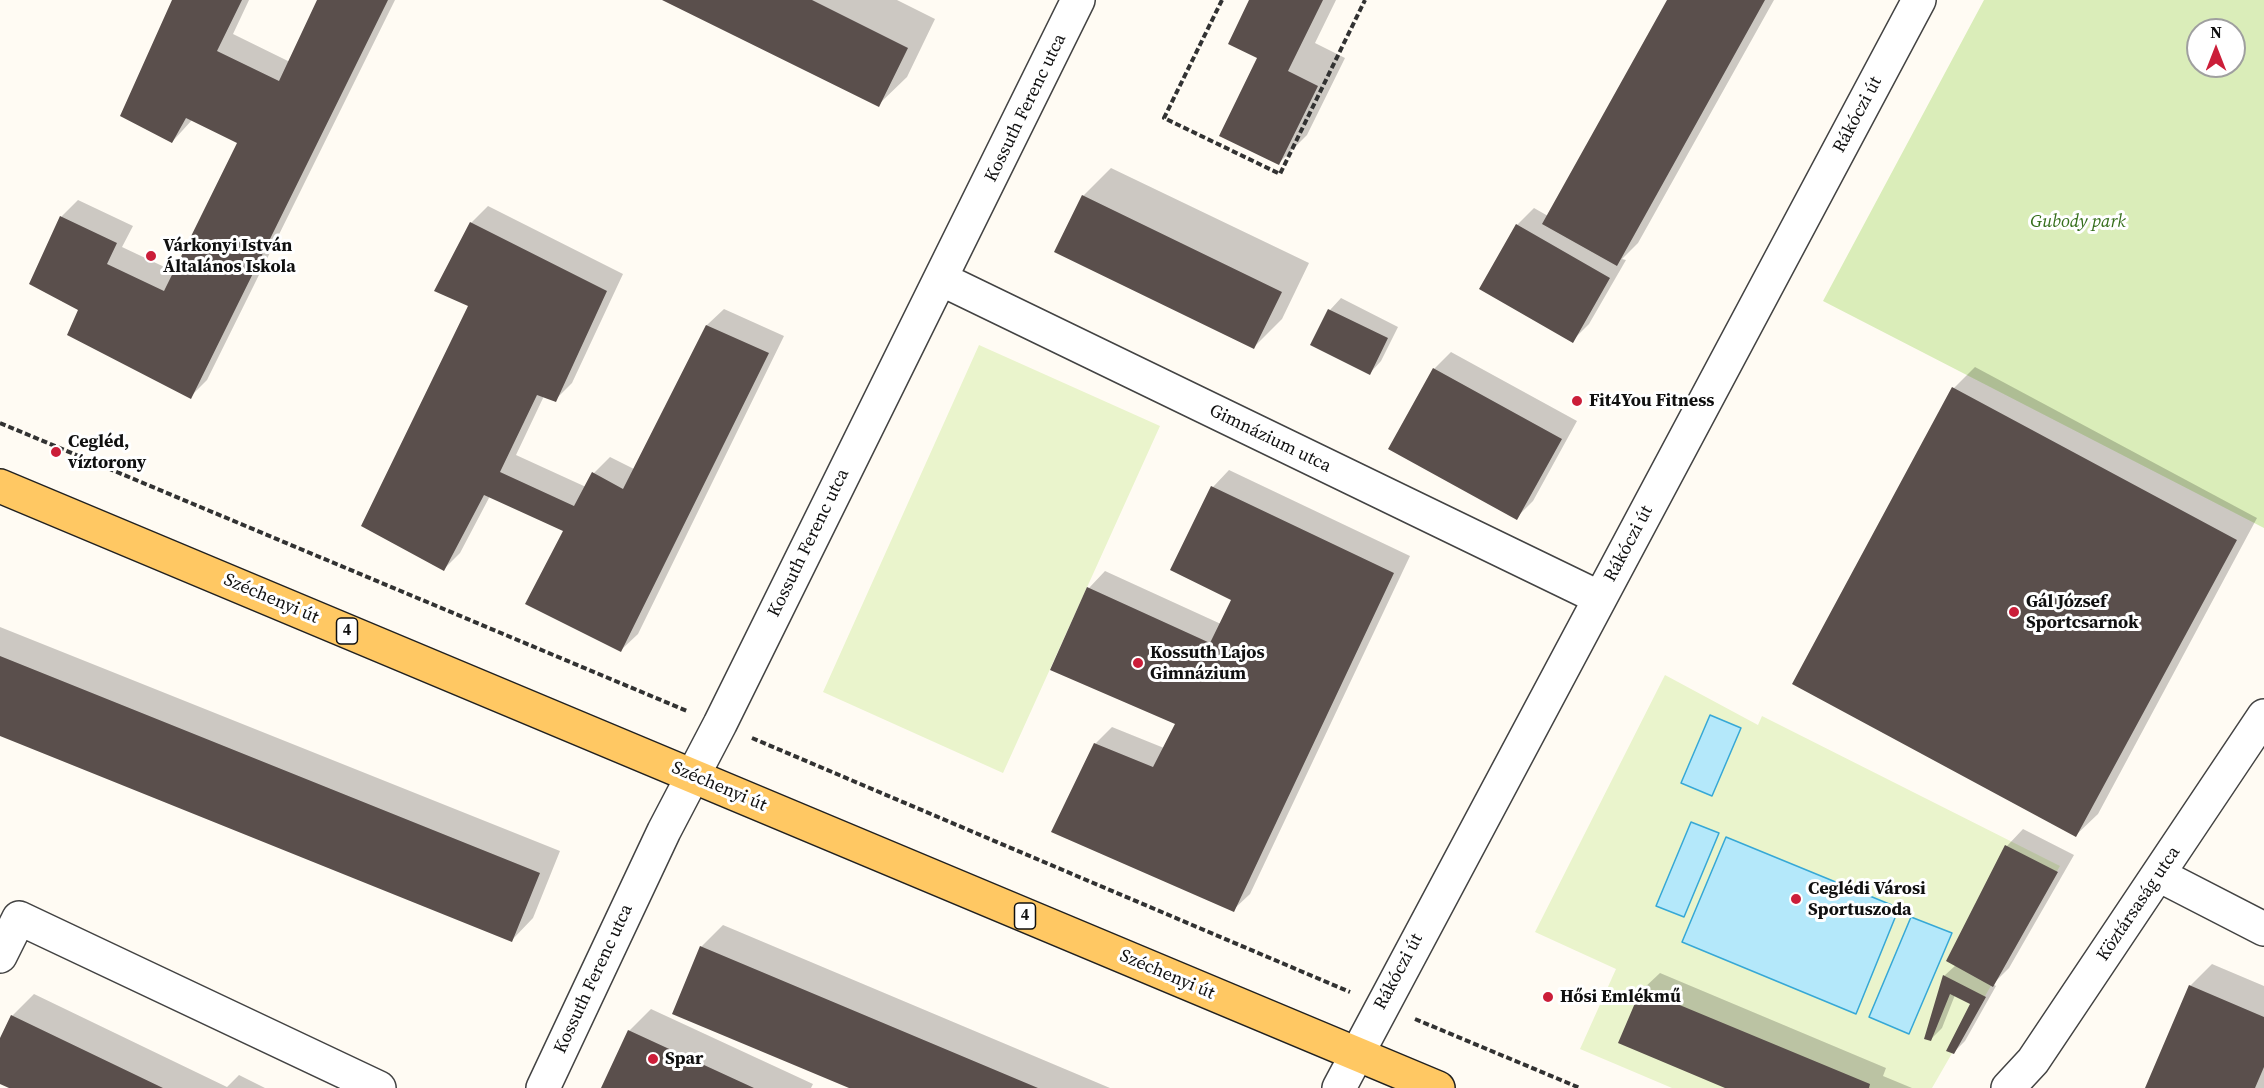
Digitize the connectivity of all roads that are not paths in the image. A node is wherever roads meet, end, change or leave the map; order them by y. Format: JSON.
{"nodes":[{"id":1,"x":1078,"y":0,"type":"edge"},
{"id":2,"x":1919,"y":0,"type":"edge"},
{"id":3,"x":941,"y":279,"type":"junction"},
{"id":4,"x":0,"y":486,"type":"edge"},
{"id":5,"x":1600,"y":598,"type":"junction"},
{"id":6,"x":2264,"y":716,"type":"edge"},
{"id":7,"x":693,"y":776,"type":"junction"},
{"id":8,"x":2159,"y":875,"type":"junction"},
{"id":9,"x":2264,"y":929,"type":"edge"},
{"id":10,"x":0,"y":956,"type":"edge"},
{"id":11,"x":1357,"y":1054,"type":"junction"},
{"id":12,"x":2033,"y":1074,"type":"edge"},
{"id":13,"x":379,"y":1088,"type":"edge"},
{"id":14,"x":543,"y":1088,"type":"edge"},
{"id":15,"x":1339,"y":1088,"type":"edge"},
{"id":16,"x":1438,"y":1088,"type":"edge"},
{"id":17,"x":2008,"y":1088,"type":"edge"}],
"edges":[{"from":1,"to":3,"type":"street","name":"Kossuth Ferenc utca"},
{"from":2,"to":5,"type":"street","name":"Rákóczi út"},
{"from":3,"to":5,"type":"street","name":"Gimnázium utca"},
{"from":3,"to":7,"type":"street","name":"Kossuth Ferenc utca"},
{"from":4,"to":7,"type":"main road","name":"Széchenyi út","number":"4"},
{"from":5,"to":11,"type":"street","name":"Rákóczi út"},
{"from":6,"to":8,"type":"street","name":"Köztársaság utca"},
{"from":7,"to":11,"type":"main road","name":"Széchenyi út","number":"4"},
{"from":7,"to":14,"type":"street","name":"Kossuth Ferenc utca"},
{"from":8,"to":9,"type":"street"},
{"from":8,"to":12,"type":"street","name":"Köztársaság utca"},
{"from":10,"to":13,"type":"street"},
{"from":11,"to":15,"type":"street","name":"Rákóczi út"},
{"from":11,"to":16,"type":"main road","name":"Széchenyi út","number":"4"},
{"from":12,"to":17,"type":"street","name":"Köztársaság utca"}]}
